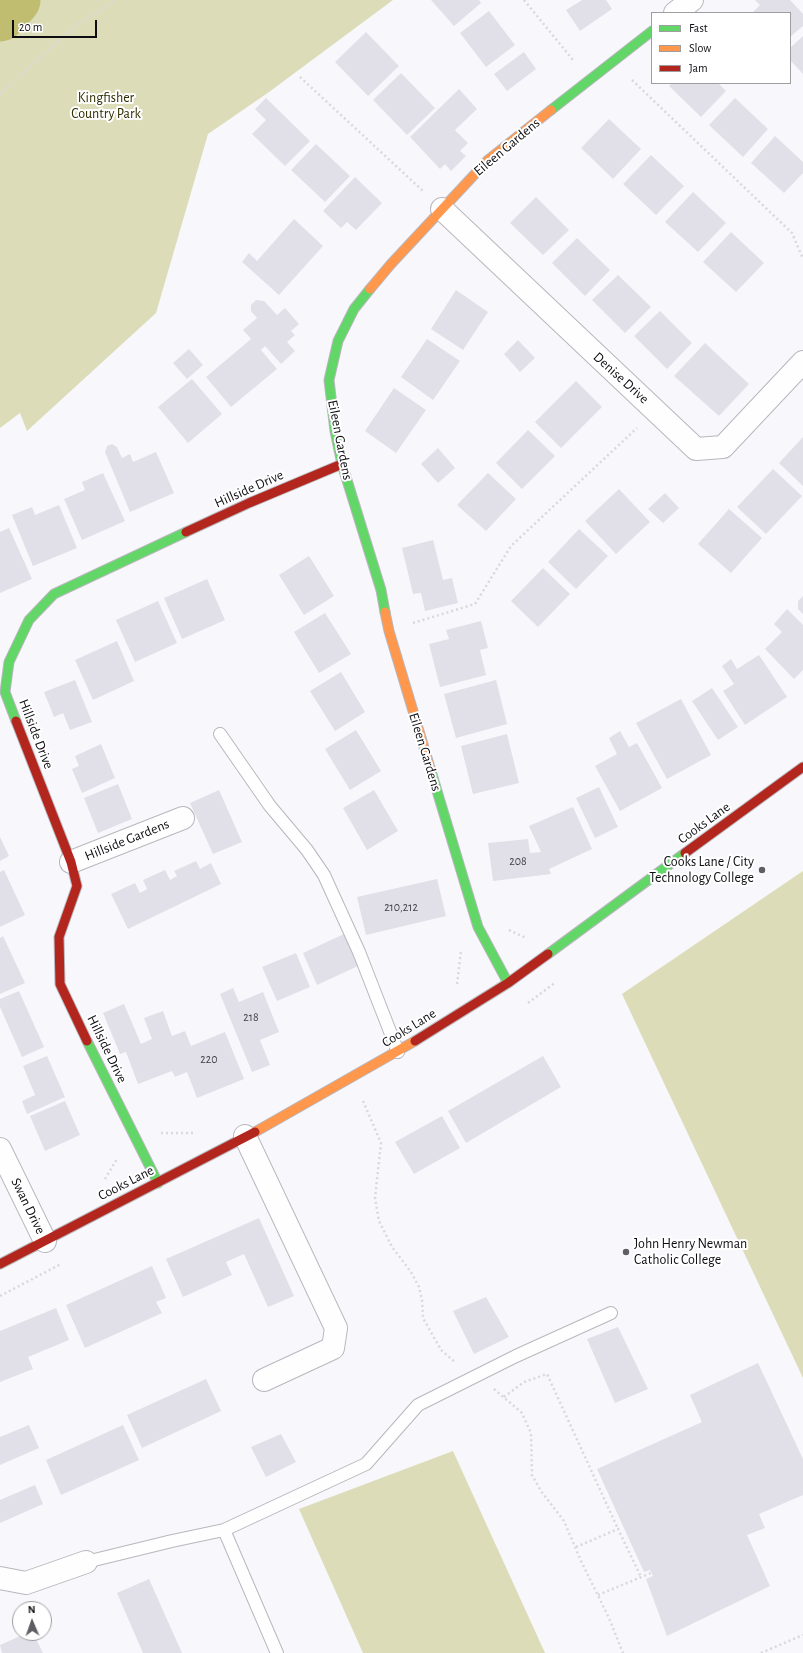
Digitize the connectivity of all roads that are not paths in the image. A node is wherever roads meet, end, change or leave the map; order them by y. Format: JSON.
{"nodes":[{"id":1,"x":692,"y":0,"type":"edge"},
{"id":2,"x":676,"y":12,"type":"edge"},
{"id":3,"x":651,"y":32,"type":"edge"},
{"id":4,"x":442,"y":209,"type":"junction"},
{"id":5,"x":803,"y":362,"type":"edge"},
{"id":6,"x":342,"y":464,"type":"junction"},
{"id":7,"x":220,"y":734,"type":"dead end"},
{"id":8,"x":803,"y":767,"type":"edge"},
{"id":9,"x":183,"y":818,"type":"dead end"},
{"id":10,"x":71,"y":862,"type":"junction"},
{"id":11,"x":508,"y":983,"type":"junction"},
{"id":12,"x":398,"y":1052,"type":"junction"},
{"id":13,"x":245,"y":1136,"type":"junction"},
{"id":14,"x":0,"y":1148,"type":"edge"},
{"id":15,"x":158,"y":1183,"type":"junction"},
{"id":16,"x":44,"y":1241,"type":"junction"},
{"id":17,"x":0,"y":1264,"type":"edge"},
{"id":18,"x":611,"y":1313,"type":"dead end"},
{"id":19,"x":264,"y":1380,"type":"dead end"},
{"id":20,"x":224,"y":1530,"type":"junction"},
{"id":21,"x":86,"y":1562,"type":"joint"},
{"id":22,"x":0,"y":1578,"type":"edge"},
{"id":23,"x":277,"y":1653,"type":"edge"}],
"edges":[{"from":1,"to":2,"type":"street"},
{"from":3,"to":4,"type":"street","name":"Eileen Gardens"},
{"from":4,"to":5,"type":"street","name":"Denise Drive"},
{"from":4,"to":6,"type":"street","name":"Eileen Gardens"},
{"from":6,"to":10,"type":"street","name":"Hillside Drive"},
{"from":6,"to":11,"type":"street","name":"Eileen Gardens"},
{"from":7,"to":12,"type":"lane"},
{"from":8,"to":11,"type":"street","name":"Cooks Lane"},
{"from":9,"to":10,"type":"street","name":"Hillside Gardens"},
{"from":10,"to":15,"type":"street","name":"Hillside Drive"},
{"from":11,"to":12,"type":"street","name":"Cooks Lane"},
{"from":12,"to":13,"type":"street","name":"Cooks Lane"},
{"from":13,"to":15,"type":"street","name":"Cooks Lane"},
{"from":13,"to":19,"type":"street"},
{"from":14,"to":16,"type":"street","name":"Swan Drive"},
{"from":15,"to":16,"type":"street","name":"Cooks Lane"},
{"from":16,"to":17,"type":"street","name":"Cooks Lane"},
{"from":18,"to":20,"type":"lane"},
{"from":20,"to":21,"type":"lane"},
{"from":20,"to":23,"type":"lane"},
{"from":21,"to":22,"type":"street"}]}
